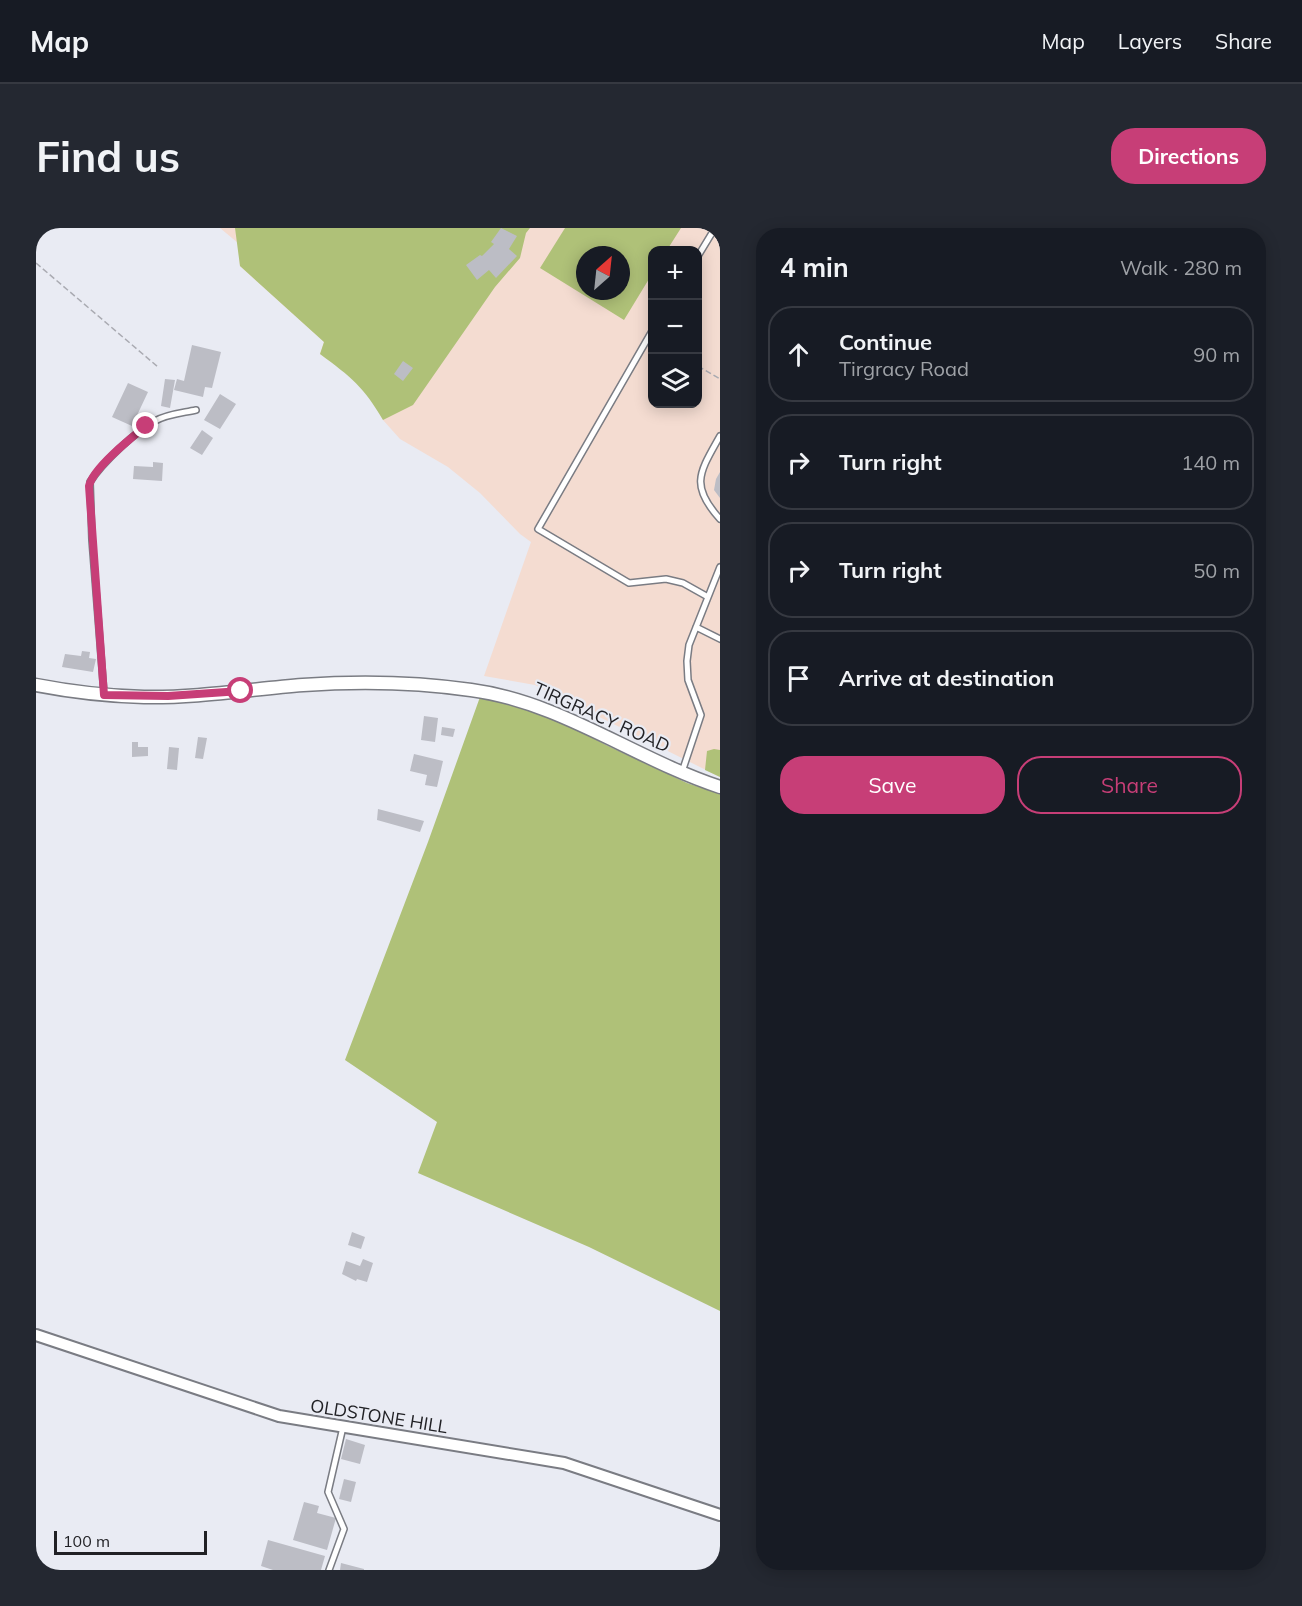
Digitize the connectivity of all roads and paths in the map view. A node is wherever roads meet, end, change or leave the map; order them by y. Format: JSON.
{"nodes":[{"id":1,"x":715,"y":228,"type":"edge"},
{"id":2,"x":702,"y":249,"type":"edge"},
{"id":3,"x":36,"y":263,"type":"edge"},
{"id":4,"x":648,"y":338,"type":"edge"},
{"id":5,"x":158,"y":367,"type":"dead end"},
{"id":6,"x":702,"y":368,"type":"edge"},
{"id":7,"x":720,"y":379,"type":"edge"},
{"id":8,"x":196,"y":410,"type":"dead end"},
{"id":9,"x":720,"y":436,"type":"edge"},
{"id":10,"x":720,"y":519,"type":"edge"},
{"id":11,"x":720,"y":567,"type":"edge"},
{"id":12,"x":708,"y":597,"type":"junction"},
{"id":13,"x":696,"y":627,"type":"junction"},
{"id":14,"x":720,"y":639,"type":"edge"},
{"id":15,"x":36,"y":685,"type":"edge"},
{"id":16,"x":104,"y":695,"type":"junction"},
{"id":17,"x":681,"y":773,"type":"junction"},
{"id":18,"x":720,"y":787,"type":"edge"},
{"id":19,"x":36,"y":1335,"type":"edge"},
{"id":20,"x":344,"y":1426,"type":"junction"},
{"id":21,"x":720,"y":1515,"type":"edge"},
{"id":22,"x":329,"y":1570,"type":"edge"}],
"edges":[{"from":1,"to":2,"type":"lane"},
{"from":3,"to":5,"type":"path"},
{"from":4,"to":12,"type":"lane"},
{"from":6,"to":7,"type":"path"},
{"from":8,"to":16,"type":"lane"},
{"from":9,"to":10,"type":"lane"},
{"from":11,"to":12,"type":"lane"},
{"from":12,"to":13,"type":"lane"},
{"from":13,"to":14,"type":"lane"},
{"from":13,"to":17,"type":"lane"},
{"from":15,"to":16,"type":"street","name":"TIRGRACY ROAD"},
{"from":16,"to":17,"type":"street","name":"TIRGRACY ROAD"},
{"from":17,"to":18,"type":"street","name":"TIRGRACY ROAD"},
{"from":19,"to":20,"type":"street","name":"OLDSTONE HILL"},
{"from":20,"to":21,"type":"street","name":"OLDSTONE HILL"},
{"from":20,"to":22,"type":"lane"}]}
